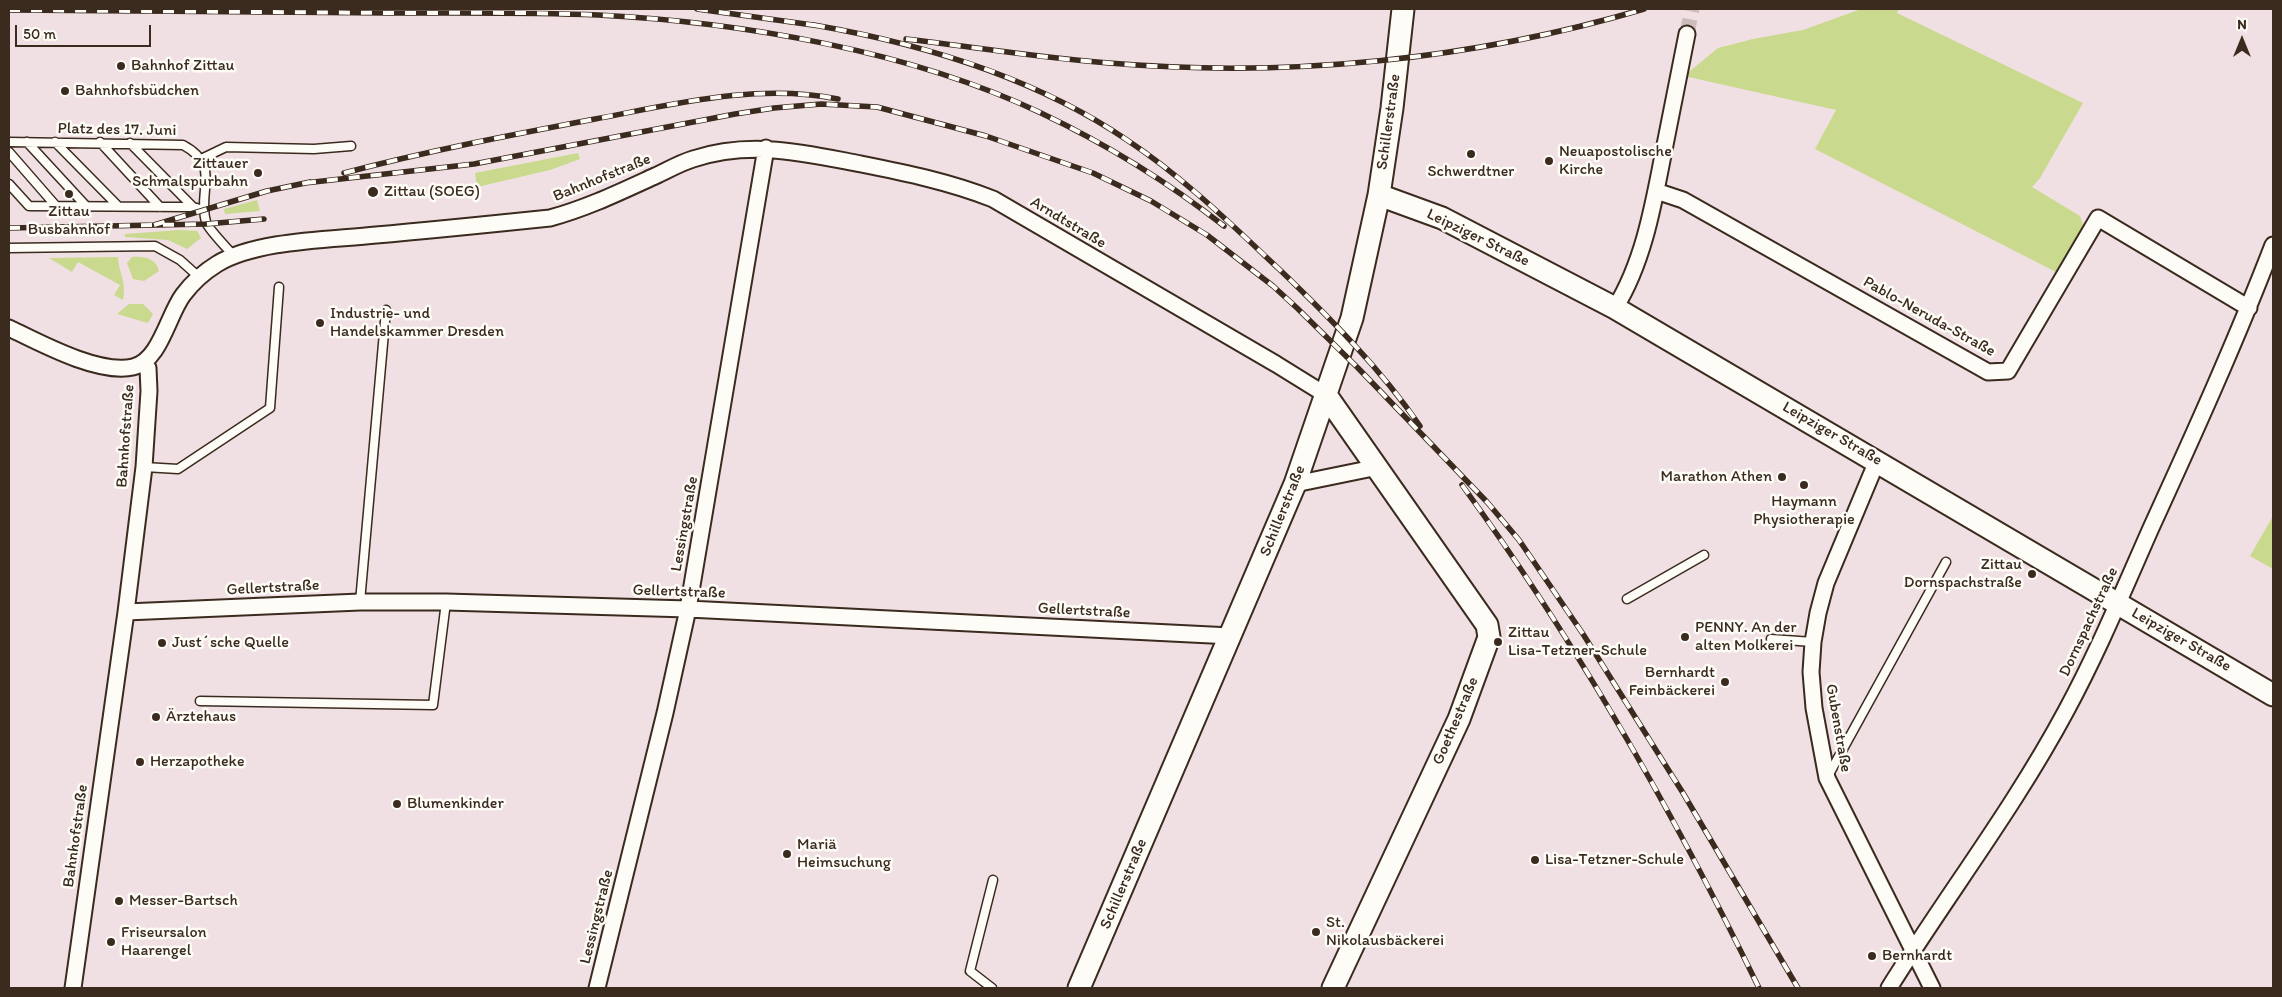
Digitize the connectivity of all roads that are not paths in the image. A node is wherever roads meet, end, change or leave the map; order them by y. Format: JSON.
{"nodes":[{"id":1,"x":1403,"y":9,"type":"edge"},
{"id":2,"x":1687,"y":34,"type":"tunnel mouth"},
{"id":3,"x":9,"y":142,"type":"edge"},
{"id":4,"x":27,"y":142,"type":"junction"},
{"id":5,"x":55,"y":142,"type":"junction"},
{"id":6,"x":100,"y":142,"type":"junction"},
{"id":7,"x":130,"y":143,"type":"junction"},
{"id":8,"x":352,"y":146,"type":"dead end"},
{"id":9,"x":766,"y":148,"type":"junction"},
{"id":10,"x":9,"y":152,"type":"edge"},
{"id":11,"x":201,"y":159,"type":"junction"},
{"id":12,"x":9,"y":184,"type":"edge"},
{"id":13,"x":1656,"y":191,"type":"junction"},
{"id":14,"x":1379,"y":195,"type":"junction"},
{"id":15,"x":56,"y":206,"type":"junction"},
{"id":16,"x":86,"y":206,"type":"junction"},
{"id":17,"x":118,"y":206,"type":"junction"},
{"id":18,"x":160,"y":206,"type":"junction"},
{"id":19,"x":193,"y":207,"type":"junction"},
{"id":20,"x":204,"y":210,"type":"junction"},
{"id":21,"x":2273,"y":245,"type":"edge"},
{"id":22,"x":9,"y":248,"type":"edge"},
{"id":23,"x":233,"y":256,"type":"junction"},
{"id":24,"x":199,"y":277,"type":"junction"},
{"id":25,"x":279,"y":287,"type":"dead end"},
{"id":26,"x":1615,"y":308,"type":"junction"},
{"id":27,"x":2248,"y":308,"type":"junction"},
{"id":28,"x":386,"y":310,"type":"dead end"},
{"id":29,"x":9,"y":328,"type":"edge"},
{"id":30,"x":145,"y":363,"type":"junction"},
{"id":31,"x":1326,"y":395,"type":"junction"},
{"id":32,"x":1877,"y":461,"type":"junction"},
{"id":33,"x":144,"y":467,"type":"junction"},
{"id":34,"x":1378,"y":467,"type":"junction"},
{"id":35,"x":1295,"y":484,"type":"junction"},
{"id":36,"x":1704,"y":555,"type":"dead end"},
{"id":37,"x":1946,"y":562,"type":"dead end"},
{"id":38,"x":1627,"y":599,"type":"dead end"},
{"id":39,"x":360,"y":602,"type":"junction"},
{"id":40,"x":446,"y":602,"type":"junction"},
{"id":41,"x":2118,"y":603,"type":"junction"},
{"id":42,"x":688,"y":609,"type":"junction"},
{"id":43,"x":126,"y":612,"type":"junction"},
{"id":44,"x":1231,"y":636,"type":"junction"},
{"id":45,"x":1771,"y":639,"type":"dead end"},
{"id":46,"x":1813,"y":642,"type":"junction"},
{"id":47,"x":2273,"y":695,"type":"edge"},
{"id":48,"x":200,"y":701,"type":"dead end"},
{"id":49,"x":1827,"y":778,"type":"junction"},
{"id":50,"x":993,"y":880,"type":"dead end"},
{"id":51,"x":1912,"y":950,"type":"junction"},
{"id":52,"x":72,"y":988,"type":"edge"},
{"id":53,"x":597,"y":988,"type":"edge"},
{"id":54,"x":992,"y":988,"type":"edge"},
{"id":55,"x":1079,"y":988,"type":"edge"},
{"id":56,"x":1333,"y":988,"type":"edge"},
{"id":57,"x":1888,"y":988,"type":"edge"},
{"id":58,"x":1932,"y":988,"type":"edge"}],
"edges":[{"from":1,"to":14,"type":"main road","name":"Schillerstraße"},
{"from":2,"to":13,"type":"street"},
{"from":3,"to":4,"type":"lane","name":"Platz des 17. Juni"},
{"from":4,"to":5,"type":"lane","name":"Platz des 17. Juni"},
{"from":4,"to":16,"type":"lane"},
{"from":5,"to":6,"type":"lane","name":"Platz des 17. Juni"},
{"from":5,"to":17,"type":"lane"},
{"from":6,"to":7,"type":"lane","name":"Platz des 17. Juni"},
{"from":6,"to":18,"type":"lane"},
{"from":7,"to":11,"type":"lane","name":"Platz des 17. Juni"},
{"from":7,"to":19,"type":"lane"},
{"from":8,"to":11,"type":"lane"},
{"from":9,"to":23,"type":"street","name":"Bahnhofstraße"},
{"from":9,"to":31,"type":"street","name":"Arndtstraße"},
{"from":9,"to":42,"type":"street","name":"Lessingstraße"},
{"from":10,"to":15,"type":"lane"},
{"from":11,"to":20,"type":"lane"},
{"from":12,"to":15,"type":"lane"},
{"from":13,"to":26,"type":"street"},
{"from":13,"to":27,"type":"street","name":"Pablo-Neruda-Straße"},
{"from":14,"to":26,"type":"main road","name":"Leipziger Straße"},
{"from":14,"to":31,"type":"main road","name":"Schillerstraße"},
{"from":15,"to":16,"type":"lane"},
{"from":16,"to":17,"type":"lane"},
{"from":17,"to":18,"type":"lane"},
{"from":18,"to":19,"type":"lane"},
{"from":19,"to":20,"type":"lane"},
{"from":20,"to":23,"type":"lane"},
{"from":21,"to":27,"type":"street","name":"Dornspachstraße"},
{"from":22,"to":24,"type":"lane"},
{"from":23,"to":24,"type":"street","name":"Bahnhofstraße"},
{"from":24,"to":30,"type":"street","name":"Bahnhofstraße"},
{"from":25,"to":33,"type":"lane"},
{"from":26,"to":32,"type":"main road","name":"Leipziger Straße"},
{"from":27,"to":41,"type":"street","name":"Dornspachstraße"},
{"from":28,"to":39,"type":"lane"},
{"from":29,"to":30,"type":"street"},
{"from":30,"to":33,"type":"street","name":"Bahnhofstraße"},
{"from":31,"to":34,"type":"main road","name":"Goethestraße"},
{"from":31,"to":35,"type":"main road","name":"Schillerstraße"},
{"from":32,"to":41,"type":"main road","name":"Leipziger Straße"},
{"from":32,"to":46,"type":"street","name":"Gubenstraße"},
{"from":33,"to":43,"type":"street","name":"Bahnhofstraße"},
{"from":34,"to":35,"type":"street"},
{"from":34,"to":56,"type":"main road","name":"Goethestraße"},
{"from":35,"to":44,"type":"main road","name":"Schillerstraße"},
{"from":36,"to":38,"type":"lane"},
{"from":37,"to":49,"type":"lane"},
{"from":39,"to":40,"type":"street","name":"Gellertstraße"},
{"from":39,"to":43,"type":"street","name":"Gellertstraße"},
{"from":40,"to":42,"type":"street","name":"Gellertstraße"},
{"from":40,"to":48,"type":"lane"},
{"from":41,"to":47,"type":"main road","name":"Leipziger Straße"},
{"from":41,"to":51,"type":"street","name":"Dornspachstraße"},
{"from":42,"to":44,"type":"street","name":"Gellertstraße"},
{"from":42,"to":53,"type":"street","name":"Lessingstraße"},
{"from":43,"to":52,"type":"street","name":"Bahnhofstraße"},
{"from":44,"to":55,"type":"main road","name":"Schillerstraße"},
{"from":45,"to":46,"type":"lane"},
{"from":46,"to":49,"type":"street","name":"Gubenstraße"},
{"from":49,"to":51,"type":"street","name":"Gubenstraße"},
{"from":50,"to":54,"type":"lane"},
{"from":51,"to":57,"type":"street","name":"Dornspachstraße"},
{"from":51,"to":58,"type":"street","name":"Gubenstraße"}]}
